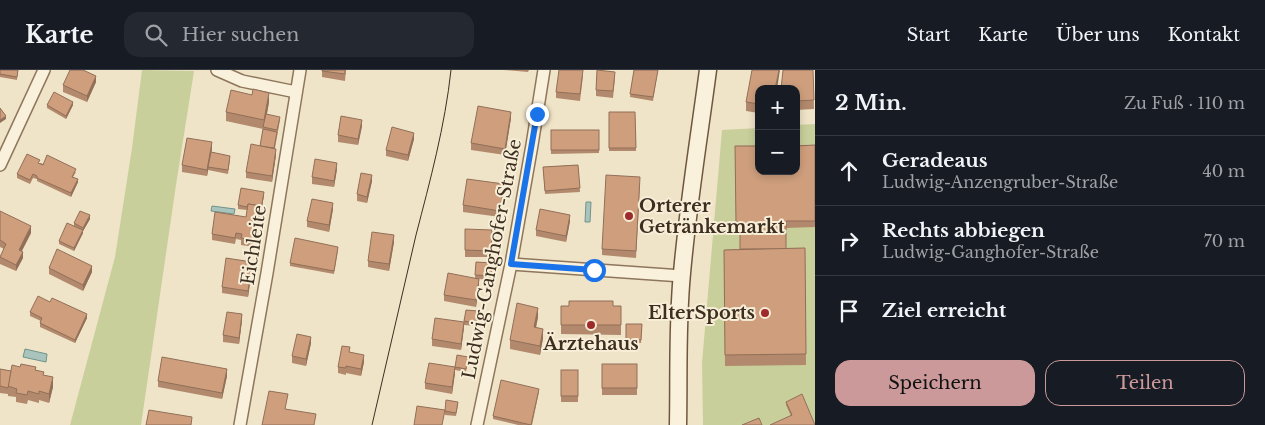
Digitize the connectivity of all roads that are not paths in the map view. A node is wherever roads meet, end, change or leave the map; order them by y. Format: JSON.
{"nodes":[{"id":1,"x":44,"y":70,"type":"edge"},
{"id":2,"x":217,"y":70,"type":"edge"},
{"id":3,"x":300,"y":70,"type":"edge"},
{"id":4,"x":544,"y":70,"type":"edge"},
{"id":5,"x":708,"y":70,"type":"edge"},
{"id":6,"x":296,"y":92,"type":"junction"},
{"id":7,"x":0,"y":165,"type":"edge"},
{"id":8,"x":511,"y":264,"type":"junction"},
{"id":9,"x":682,"y":276,"type":"junction"},
{"id":10,"x":240,"y":425,"type":"edge"},
{"id":11,"x":476,"y":425,"type":"edge"},
{"id":12,"x":678,"y":425,"type":"edge"}],
"edges":[{"from":1,"to":7,"type":"street"},
{"from":2,"to":6,"type":"street"},
{"from":3,"to":6,"type":"street","name":"Eichleite"},
{"from":4,"to":8,"type":"street","name":"Ludwig-Ganghofer-Straße"},
{"from":5,"to":9,"type":"main road"},
{"from":6,"to":10,"type":"street","name":"Eichleite"},
{"from":8,"to":9,"type":"street"},
{"from":8,"to":11,"type":"street","name":"Ludwig-Ganghofer-Straße"},
{"from":9,"to":12,"type":"main road"}]}
